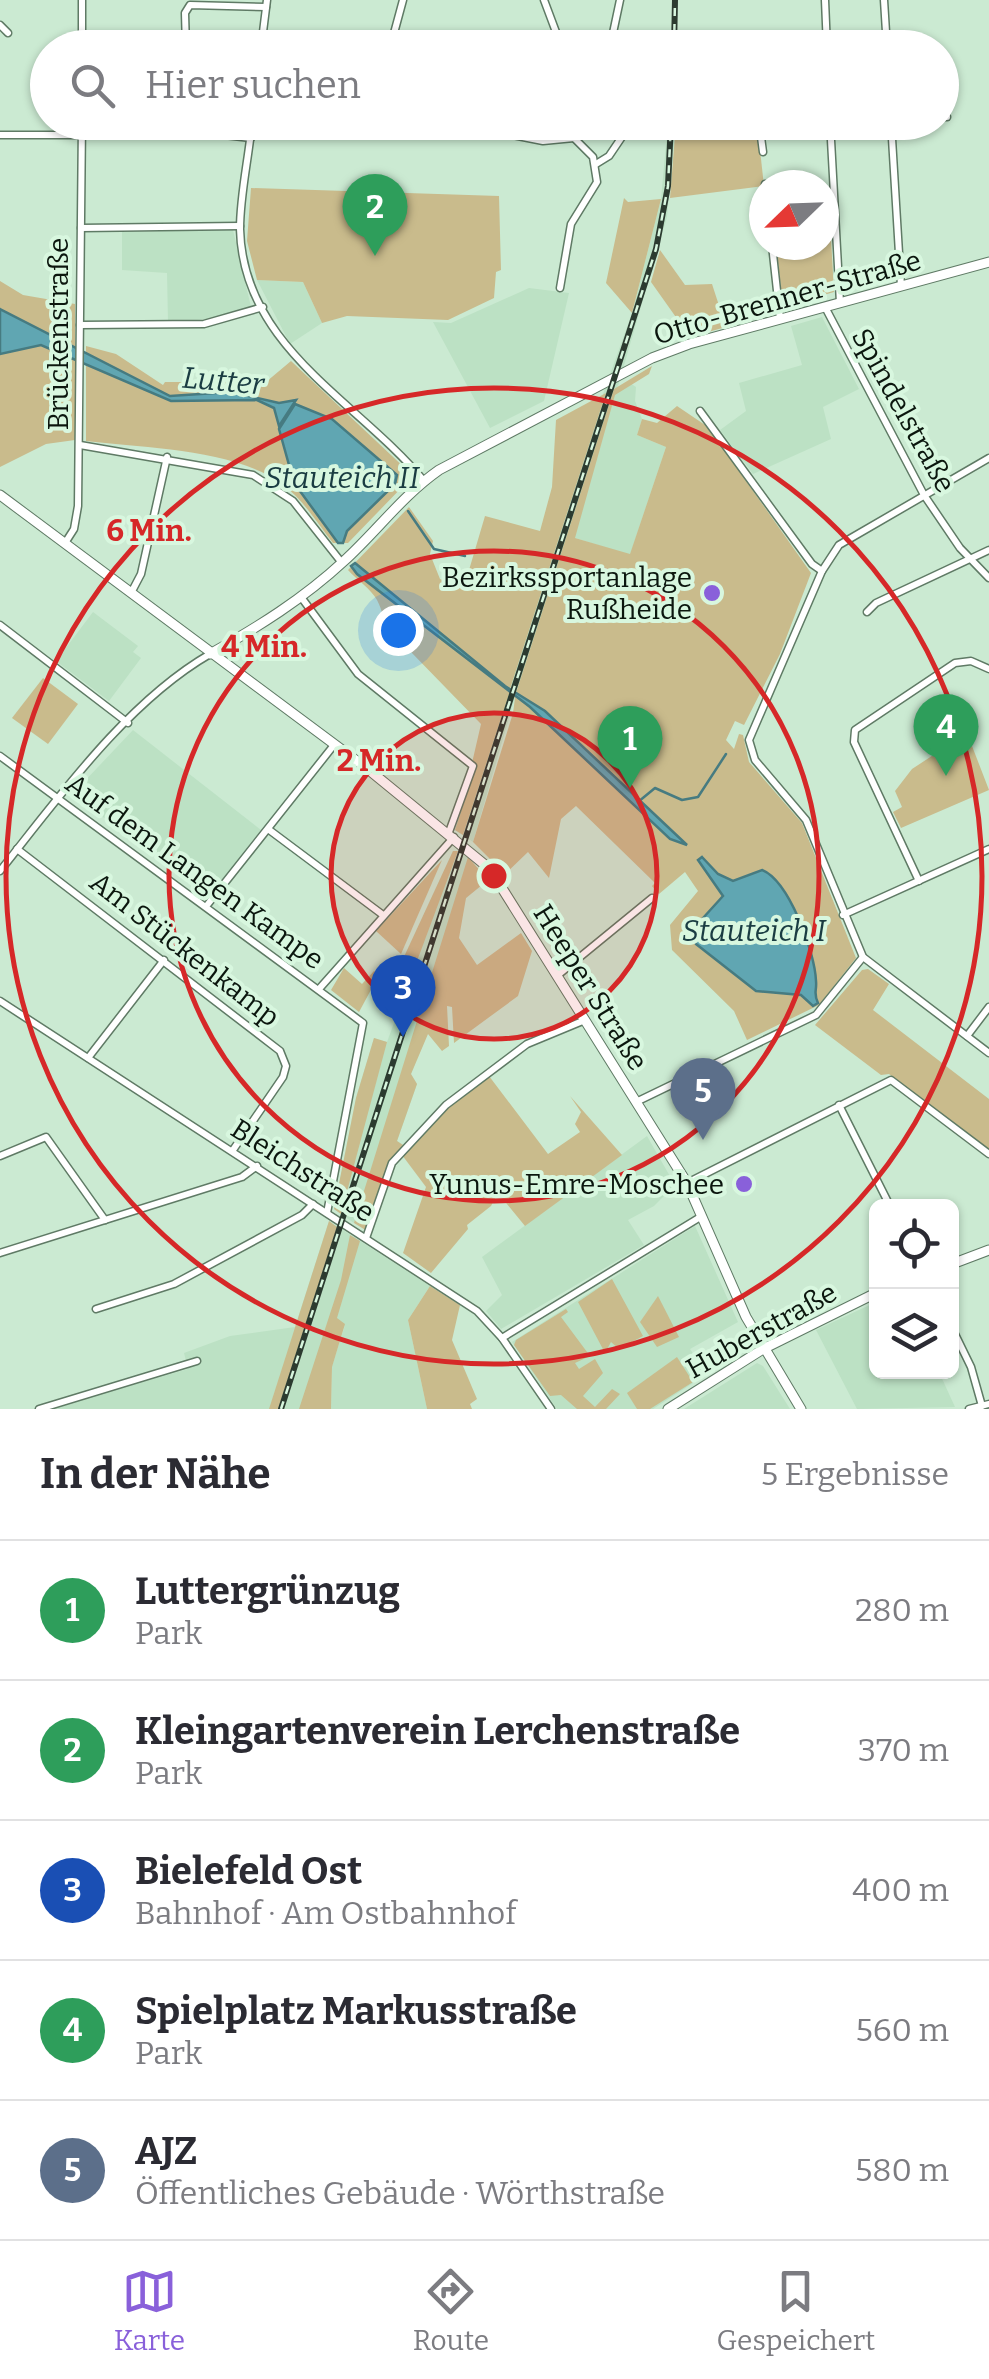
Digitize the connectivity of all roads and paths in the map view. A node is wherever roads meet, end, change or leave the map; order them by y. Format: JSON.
{"nodes":[{"id":1,"x":82,"y":0,"type":"edge"},
{"id":2,"x":403,"y":0,"type":"edge"},
{"id":3,"x":544,"y":0,"type":"edge"},
{"id":4,"x":620,"y":0,"type":"edge"},
{"id":5,"x":825,"y":0,"type":"edge"},
{"id":6,"x":884,"y":0,"type":"edge"},
{"id":7,"x":266,"y":3,"type":"edge"},
{"id":8,"x":0,"y":25,"type":"edge"},
{"id":9,"x":82,"y":30,"type":"edge"},
{"id":10,"x":185,"y":30,"type":"edge"},
{"id":11,"x":263,"y":30,"type":"edge"},
{"id":12,"x":395,"y":30,"type":"edge"},
{"id":13,"x":555,"y":30,"type":"edge"},
{"id":14,"x":614,"y":30,"type":"edge"},
{"id":15,"x":826,"y":30,"type":"edge"},
{"id":16,"x":886,"y":30,"type":"edge"},
{"id":17,"x":8,"y":33,"type":"dead end"},
{"id":18,"x":0,"y":136,"type":"edge"},
{"id":19,"x":30,"y":136,"type":"edge"},
{"id":20,"x":82,"y":140,"type":"edge"},
{"id":21,"x":251,"y":140,"type":"edge"},
{"id":22,"x":576,"y":140,"type":"edge"},
{"id":23,"x":619,"y":140,"type":"edge"},
{"id":24,"x":761,"y":140,"type":"edge"},
{"id":25,"x":831,"y":140,"type":"edge"},
{"id":26,"x":893,"y":140,"type":"edge"},
{"id":27,"x":762,"y":152,"type":"dead end"},
{"id":28,"x":596,"y":164,"type":"junction"},
{"id":29,"x":240,"y":226,"type":"junction"},
{"id":30,"x":81,"y":228,"type":"junction"},
{"id":31,"x":774,"y":260,"type":"edge"},
{"id":32,"x":989,"y":262,"type":"edge"},
{"id":33,"x":902,"y":287,"type":"junction"},
{"id":34,"x":560,"y":288,"type":"dead end"},
{"id":35,"x":840,"y":304,"type":"junction"},
{"id":36,"x":262,"y":307,"type":"junction"},
{"id":37,"x":825,"y":307,"type":"junction"},
{"id":38,"x":780,"y":318,"type":"junction"},
{"id":39,"x":80,"y":325,"type":"junction"},
{"id":40,"x":700,"y":412,"type":"dead end"},
{"id":41,"x":80,"y":445,"type":"junction"},
{"id":42,"x":166,"y":457,"type":"junction"},
{"id":43,"x":989,"y":458,"type":"edge"},
{"id":44,"x":424,"y":480,"type":"junction"},
{"id":45,"x":0,"y":495,"type":"edge"},
{"id":46,"x":924,"y":495,"type":"junction"},
{"id":47,"x":65,"y":543,"type":"junction"},
{"id":48,"x":989,"y":550,"type":"edge"},
{"id":49,"x":970,"y":560,"type":"junction"},
{"id":50,"x":342,"y":563,"type":"junction"},
{"id":51,"x":822,"y":571,"type":"junction"},
{"id":52,"x":989,"y":578,"type":"edge"},
{"id":53,"x":131,"y":593,"type":"junction"},
{"id":54,"x":300,"y":597,"type":"junction"},
{"id":55,"x":868,"y":612,"type":"dead end"},
{"id":56,"x":0,"y":625,"type":"edge"},
{"id":57,"x":210,"y":654,"type":"junction"},
{"id":58,"x":989,"y":669,"type":"edge"},
{"id":59,"x":128,"y":723,"type":"junction"},
{"id":60,"x":334,"y":745,"type":"junction"},
{"id":61,"x":0,"y":756,"type":"edge"},
{"id":62,"x":58,"y":799,"type":"junction"},
{"id":63,"x":268,"y":828,"type":"junction"},
{"id":64,"x":452,"y":834,"type":"junction"},
{"id":65,"x":18,"y":849,"type":"junction"},
{"id":66,"x":989,"y":849,"type":"edge"},
{"id":67,"x":0,"y":870,"type":"edge"},
{"id":68,"x":919,"y":881,"type":"junction"},
{"id":69,"x":652,"y":898,"type":"dead end"},
{"id":70,"x":208,"y":904,"type":"junction"},
{"id":71,"x":383,"y":915,"type":"junction"},
{"id":72,"x":843,"y":915,"type":"junction"},
{"id":73,"x":863,"y":956,"type":"junction"},
{"id":74,"x":164,"y":960,"type":"junction"},
{"id":75,"x":558,"y":976,"type":"junction"},
{"id":76,"x":319,"y":989,"type":"junction"},
{"id":77,"x":0,"y":1000,"type":"edge"},
{"id":78,"x":989,"y":1007,"type":"edge"},
{"id":79,"x":585,"y":1020,"type":"junction"},
{"id":80,"x":967,"y":1036,"type":"junction"},
{"id":81,"x":989,"y":1053,"type":"edge"},
{"id":82,"x":88,"y":1058,"type":"junction"},
{"id":83,"x":636,"y":1102,"type":"junction"},
{"id":84,"x":839,"y":1106,"type":"junction"},
{"id":85,"x":233,"y":1150,"type":"junction"},
{"id":86,"x":989,"y":1154,"type":"edge"},
{"id":87,"x":0,"y":1156,"type":"edge"},
{"id":88,"x":257,"y":1166,"type":"junction"},
{"id":89,"x":687,"y":1182,"type":"junction"},
{"id":90,"x":886,"y":1199,"type":"edge"},
{"id":91,"x":313,"y":1204,"type":"junction"},
{"id":92,"x":327,"y":1213,"type":"junction"},
{"id":93,"x":702,"y":1216,"type":"junction"},
{"id":94,"x":105,"y":1220,"type":"junction"},
{"id":95,"x":366,"y":1238,"type":"junction"},
{"id":96,"x":989,"y":1250,"type":"edge"},
{"id":97,"x":0,"y":1253,"type":"edge"},
{"id":98,"x":959,"y":1261,"type":"edge"},
{"id":99,"x":869,"y":1296,"type":"edge"},
{"id":100,"x":96,"y":1309,"type":"dead end"},
{"id":101,"x":502,"y":1338,"type":"junction"},
{"id":102,"x":959,"y":1344,"type":"edge"},
{"id":103,"x":764,"y":1349,"type":"junction"},
{"id":104,"x":197,"y":1362,"type":"dead end"},
{"id":105,"x":986,"y":1405,"type":"edge"},
{"id":106,"x":39,"y":1409,"type":"edge"},
{"id":107,"x":551,"y":1409,"type":"edge"},
{"id":108,"x":668,"y":1409,"type":"edge"},
{"id":109,"x":801,"y":1409,"type":"edge"},
{"id":110,"x":969,"y":1409,"type":"edge"}],
"edges":[{"from":1,"to":9,"type":"street"},
{"from":2,"to":12,"type":"street"},
{"from":3,"to":13,"type":"street"},
{"from":4,"to":14,"type":"street"},
{"from":5,"to":15,"type":"street"},
{"from":6,"to":16,"type":"street"},
{"from":7,"to":10,"type":"street"},
{"from":7,"to":11,"type":"street"},
{"from":8,"to":17,"type":"street"},
{"from":18,"to":19,"type":"street"},
{"from":20,"to":30,"type":"street","name":"Brückenstraße"},
{"from":21,"to":29,"type":"street"},
{"from":22,"to":28,"type":"street"},
{"from":23,"to":28,"type":"street"},
{"from":24,"to":27,"type":"street"},
{"from":25,"to":35,"type":"street"},
{"from":26,"to":33,"type":"street"},
{"from":28,"to":34,"type":"street"},
{"from":29,"to":30,"type":"street"},
{"from":29,"to":36,"type":"street"},
{"from":30,"to":39,"type":"street","name":"Brückenstraße"},
{"from":31,"to":38,"type":"street"},
{"from":32,"to":33,"type":"main road","name":"Otto-Brenner-Straße"},
{"from":33,"to":35,"type":"main road","name":"Otto-Brenner-Straße"},
{"from":35,"to":37,"type":"main road","name":"Otto-Brenner-Straße"},
{"from":36,"to":39,"type":"street"},
{"from":36,"to":44,"type":"street"},
{"from":37,"to":38,"type":"main road","name":"Otto-Brenner-Straße"},
{"from":37,"to":46,"type":"street","name":"Spindelstraße"},
{"from":38,"to":44,"type":"main road","name":"Otto-Brenner-Straße"},
{"from":39,"to":41,"type":"street","name":"Brückenstraße"},
{"from":40,"to":51,"type":"street"},
{"from":41,"to":42,"type":"street"},
{"from":41,"to":47,"type":"street","name":"Brückenstraße"},
{"from":42,"to":50,"type":"street"},
{"from":42,"to":53,"type":"street"},
{"from":43,"to":46,"type":"street"},
{"from":44,"to":50,"type":"main road","name":"Otto-Brenner-Straße"},
{"from":45,"to":47,"type":"main road","name":"Heeper Straße"},
{"from":46,"to":49,"type":"street","name":"Spindelstraße"},
{"from":46,"to":51,"type":"street"},
{"from":47,"to":53,"type":"main road","name":"Heeper Straße"},
{"from":48,"to":49,"type":"street"},
{"from":49,"to":52,"type":"street","name":"Spindelstraße"},
{"from":49,"to":55,"type":"street"},
{"from":50,"to":54,"type":"main road","name":"Otto-Brenner-Straße"},
{"from":51,"to":72,"type":"street"},
{"from":53,"to":57,"type":"main road","name":"Heeper Straße"},
{"from":54,"to":57,"type":"main road","name":"Otto-Brenner-Straße"},
{"from":54,"to":64,"type":"street"},
{"from":56,"to":59,"type":"street"},
{"from":57,"to":59,"type":"street"},
{"from":57,"to":60,"type":"main road","name":"Heeper Straße"},
{"from":58,"to":68,"type":"street"},
{"from":59,"to":62,"type":"street"},
{"from":60,"to":63,"type":"street"},
{"from":60,"to":64,"type":"main road","name":"Heeper Straße"},
{"from":61,"to":62,"type":"street","name":"Auf dem Langen Kampe"},
{"from":62,"to":65,"type":"street"},
{"from":62,"to":70,"type":"street","name":"Auf dem Langen Kampe"},
{"from":63,"to":70,"type":"street"},
{"from":63,"to":71,"type":"street"},
{"from":64,"to":71,"type":"street"},
{"from":64,"to":75,"type":"main road","name":"Heeper Straße"},
{"from":65,"to":67,"type":"street"},
{"from":65,"to":74,"type":"street","name":"Am Stückenkamp"},
{"from":66,"to":68,"type":"street"},
{"from":68,"to":72,"type":"street"},
{"from":69,"to":75,"type":"street"},
{"from":70,"to":76,"type":"street","name":"Auf dem Langen Kampe"},
{"from":71,"to":76,"type":"street"},
{"from":72,"to":73,"type":"street"},
{"from":73,"to":80,"type":"street"},
{"from":73,"to":83,"type":"street"},
{"from":74,"to":82,"type":"street"},
{"from":74,"to":85,"type":"street","name":"Am Stückenkamp"},
{"from":75,"to":79,"type":"main road","name":"Heeper Straße"},
{"from":76,"to":92,"type":"street","name":"Auf dem Langen Kampe"},
{"from":77,"to":82,"type":"street","name":"Bleichstraße"},
{"from":78,"to":80,"type":"street"},
{"from":79,"to":83,"type":"main road","name":"Heeper Straße"},
{"from":79,"to":95,"type":"street"},
{"from":80,"to":81,"type":"street"},
{"from":82,"to":85,"type":"street","name":"Bleichstraße"},
{"from":83,"to":89,"type":"main road","name":"Heeper Straße"},
{"from":84,"to":86,"type":"street"},
{"from":84,"to":89,"type":"street"},
{"from":84,"to":90,"type":"street"},
{"from":85,"to":88,"type":"street","name":"Bleichstraße"},
{"from":87,"to":94,"type":"street"},
{"from":88,"to":91,"type":"street","name":"Bleichstraße"},
{"from":88,"to":94,"type":"street"},
{"from":89,"to":93,"type":"main road","name":"Heeper Straße"},
{"from":91,"to":92,"type":"street","name":"Bleichstraße"},
{"from":91,"to":100,"type":"street"},
{"from":92,"to":95,"type":"street","name":"Bleichstraße"},
{"from":93,"to":101,"type":"street"},
{"from":93,"to":103,"type":"main road","name":"Heeper Straße"},
{"from":94,"to":97,"type":"street"},
{"from":95,"to":101,"type":"street","name":"Bleichstraße"},
{"from":96,"to":98,"type":"main road"},
{"from":99,"to":103,"type":"main road","name":"Huberstraße"},
{"from":101,"to":107,"type":"street","name":"Bleichstraße"},
{"from":102,"to":105,"type":"street"},
{"from":103,"to":108,"type":"main road","name":"Huberstraße"},
{"from":103,"to":109,"type":"main road","name":"Heeper Straße"},
{"from":104,"to":106,"type":"street"},
{"from":105,"to":110,"type":"street"}]}
